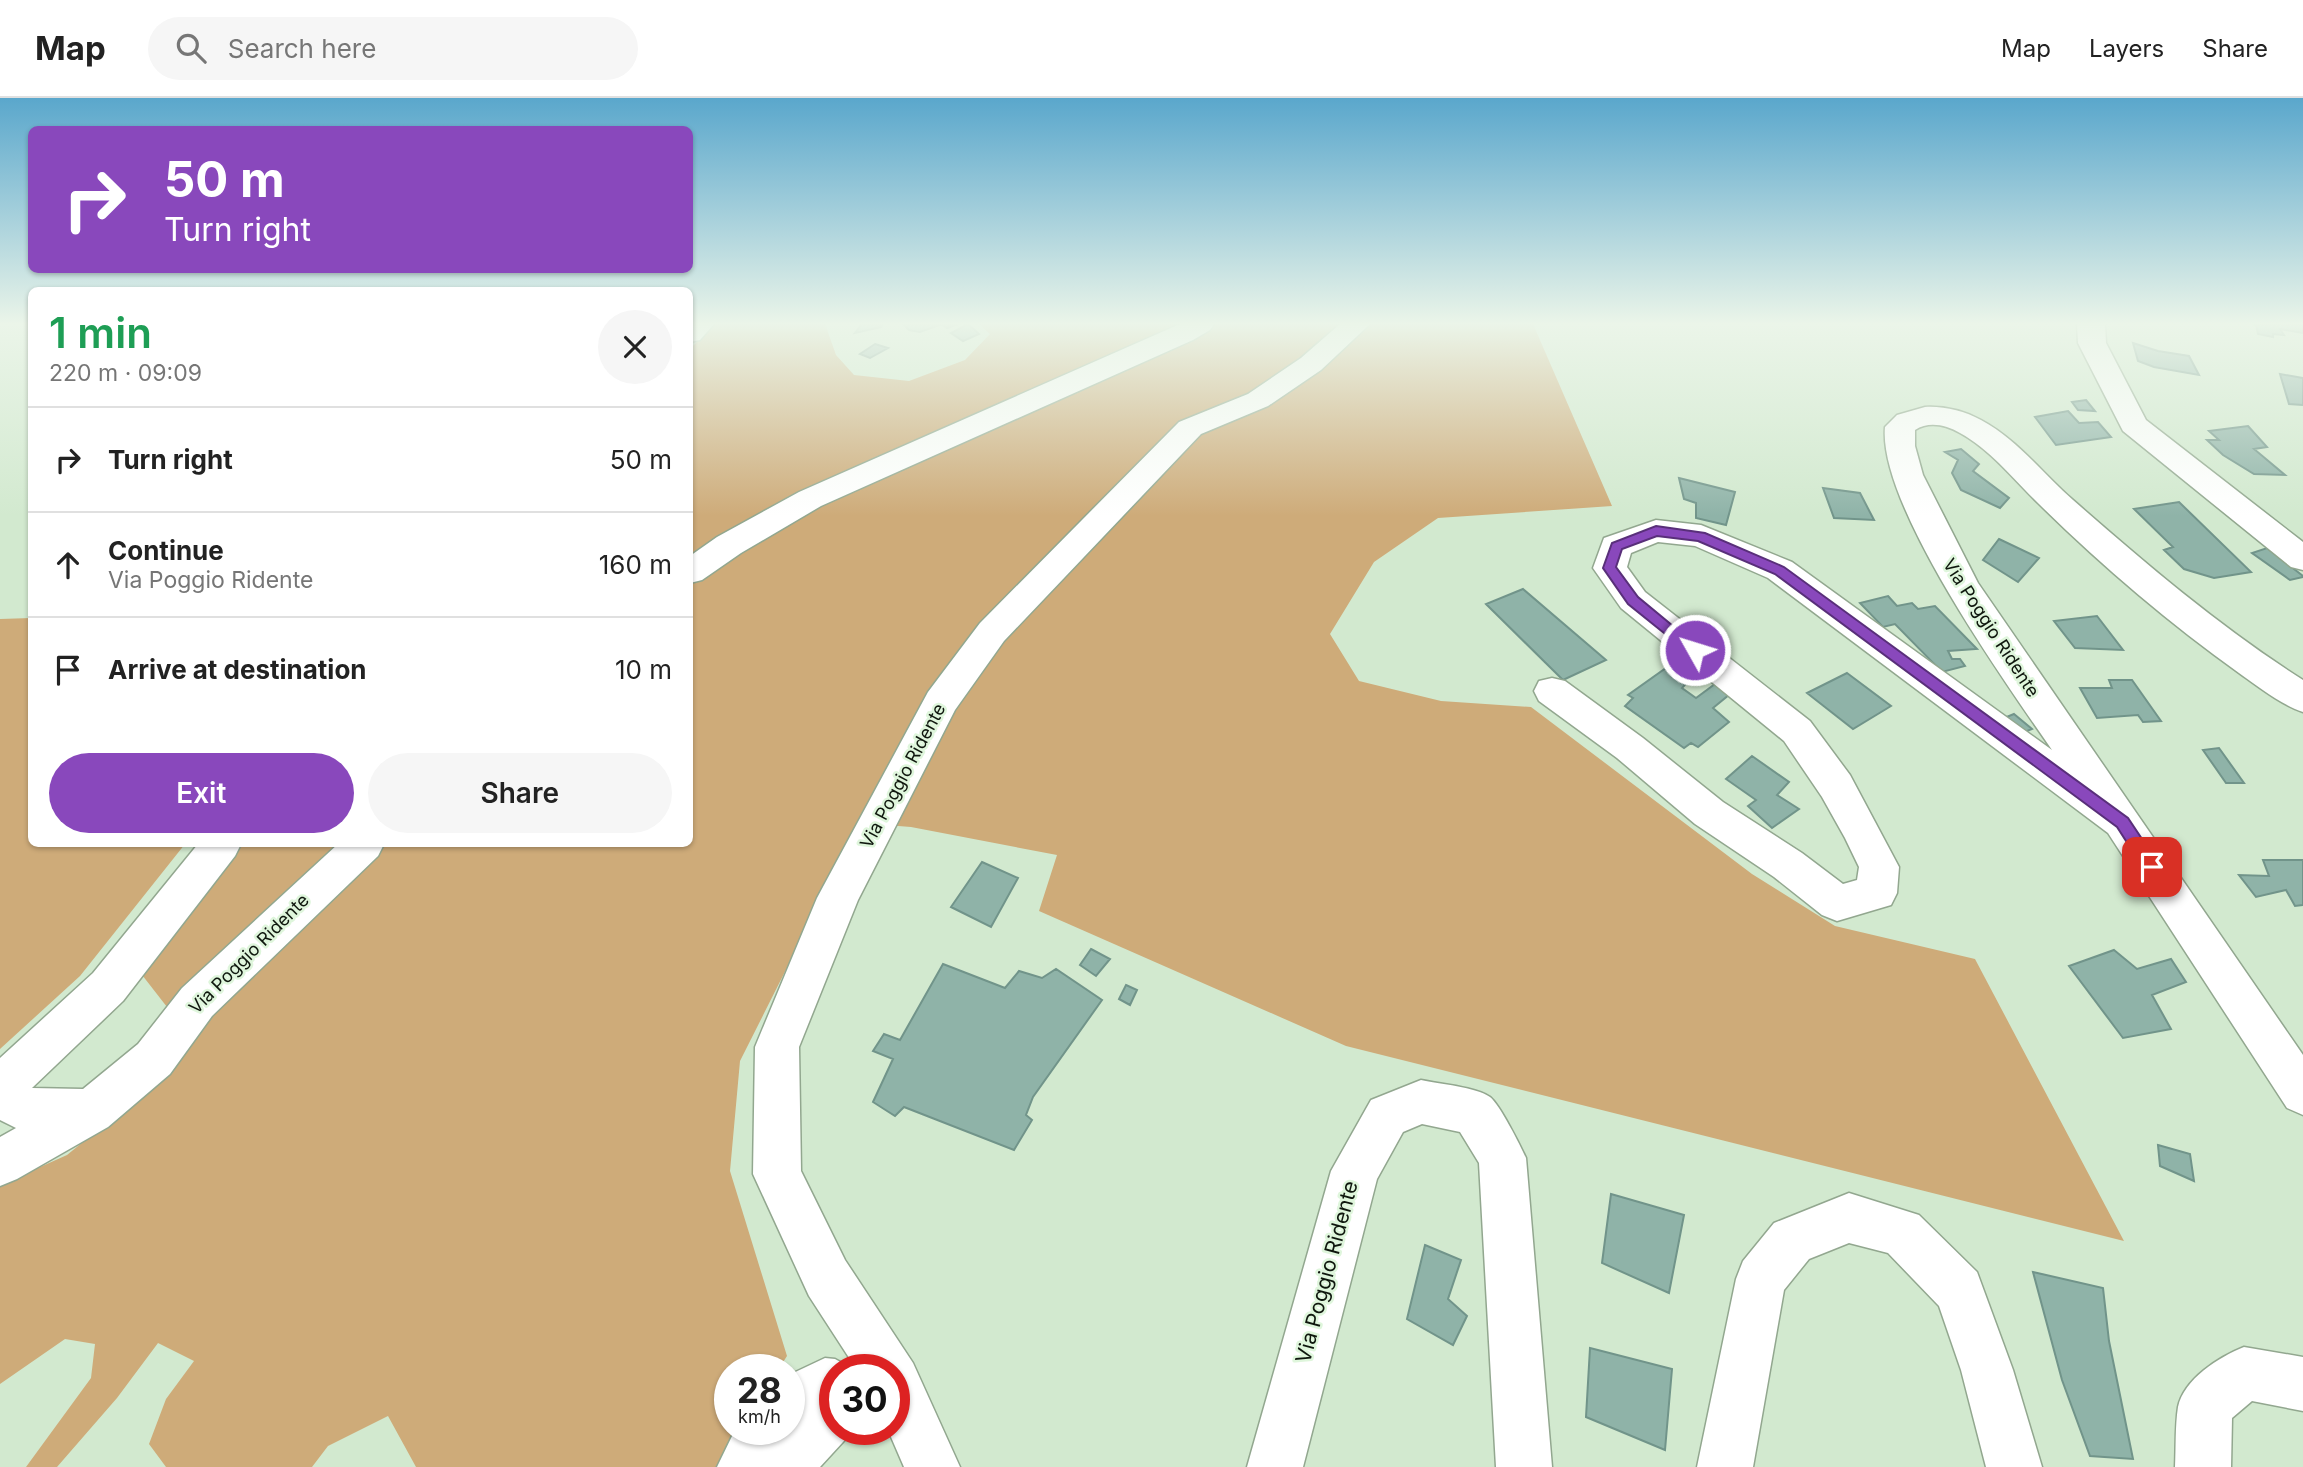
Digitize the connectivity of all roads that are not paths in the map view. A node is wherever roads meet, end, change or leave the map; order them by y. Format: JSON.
{"nodes":[{"id":1,"x":1061,"y":388,"type":"edge"},
{"id":2,"x":1276,"y":388,"type":"edge"},
{"id":3,"x":2115,"y":388,"type":"edge"},
{"id":4,"x":2303,"y":559,"type":"edge"},
{"id":5,"x":693,"y":570,"type":"edge"},
{"id":6,"x":1552,"y":691,"type":"dead end"},
{"id":7,"x":2303,"y":698,"type":"edge"},
{"id":8,"x":2123,"y":822,"type":"junction"},
{"id":9,"x":218,"y":847,"type":"edge"},
{"id":10,"x":362,"y":847,"type":"edge"},
{"id":11,"x":0,"y":1088,"type":"edge"},
{"id":12,"x":2303,"y":1093,"type":"edge"},
{"id":13,"x":0,"y":1095,"type":"edge"},
{"id":14,"x":92,"y":1111,"type":"junction"},
{"id":15,"x":4,"y":1159,"type":"edge"},
{"id":16,"x":876,"y":1354,"type":"edge"},
{"id":17,"x":2303,"y":1384,"type":"edge"},
{"id":18,"x":910,"y":1418,"type":"edge"},
{"id":19,"x":819,"y":1428,"type":"edge"},
{"id":20,"x":757,"y":1445,"type":"edge"},
{"id":21,"x":745,"y":1467,"type":"edge"},
{"id":22,"x":789,"y":1467,"type":"edge"},
{"id":23,"x":932,"y":1467,"type":"edge"},
{"id":24,"x":1275,"y":1467,"type":"edge"},
{"id":25,"x":1524,"y":1467,"type":"edge"},
{"id":26,"x":1725,"y":1467,"type":"edge"},
{"id":27,"x":2014,"y":1467,"type":"edge"},
{"id":28,"x":2203,"y":1467,"type":"edge"}],
"edges":[{"from":1,"to":5,"type":"street"},
{"from":2,"to":16,"type":"street","name":"Via Poggio Ridente"},
{"from":3,"to":4,"type":"street"},
{"from":6,"to":8,"type":"street"},
{"from":7,"to":8,"type":"street","name":"Via Poggio Ridente"},
{"from":8,"to":12,"type":"street","name":"Via Poggio Ridente"},
{"from":9,"to":11,"type":"street"},
{"from":10,"to":14,"type":"street","name":"Via Poggio Ridente"},
{"from":13,"to":14,"type":"street"},
{"from":14,"to":15,"type":"street","name":"Via Poggio Ridente"},
{"from":17,"to":28,"type":"street"},
{"from":18,"to":23,"type":"street","name":"Via Poggio Ridente"},
{"from":19,"to":22,"type":"street"},
{"from":20,"to":21,"type":"street"},
{"from":24,"to":25,"type":"street","name":"Via Poggio Ridente"},
{"from":26,"to":27,"type":"street"}]}
